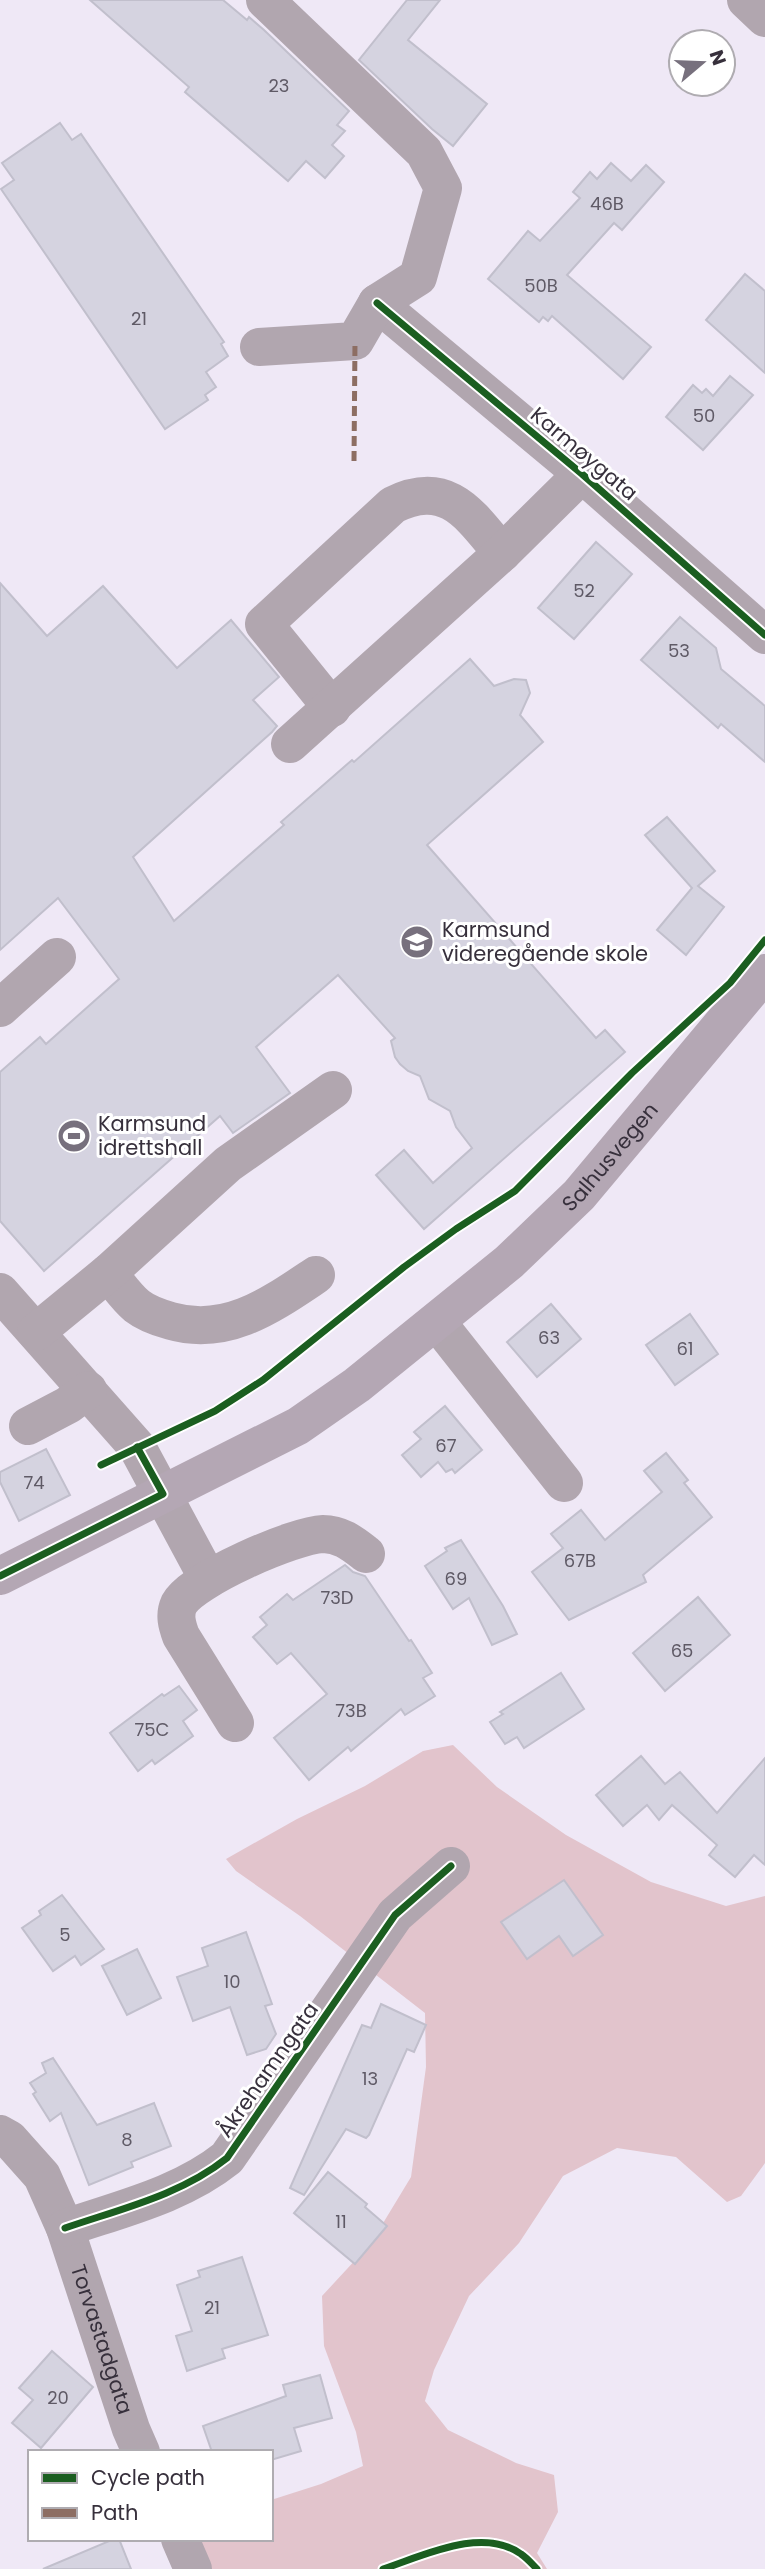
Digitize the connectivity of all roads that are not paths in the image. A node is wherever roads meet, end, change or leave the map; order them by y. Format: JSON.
{"nodes":[{"id":1,"x":265,"y":0,"type":"edge"},
{"id":2,"x":746,"y":0,"type":"edge"},
{"id":3,"x":765,"y":18,"type":"edge"},
{"id":4,"x":377,"y":303,"type":"junction"},
{"id":5,"x":259,"y":347,"type":"dead end"},
{"id":6,"x":582,"y":474,"type":"junction"},
{"id":7,"x":502,"y":553,"type":"junction"},
{"id":8,"x":765,"y":635,"type":"edge"},
{"id":9,"x":332,"y":708,"type":"junction"},
{"id":10,"x":290,"y":744,"type":"dead end"},
{"id":11,"x":57,"y":957,"type":"dead end"},
{"id":12,"x":765,"y":973,"type":"edge"},
{"id":13,"x":0,"y":1008,"type":"edge"},
{"id":14,"x":333,"y":1090,"type":"dead end"},
{"id":15,"x":108,"y":1273,"type":"junction"},
{"id":16,"x":316,"y":1275,"type":"dead end"},
{"id":17,"x":0,"y":1292,"type":"edge"},
{"id":18,"x":437,"y":1322,"type":"junction"},
{"id":19,"x":36,"y":1332,"type":"junction"},
{"id":20,"x":88,"y":1390,"type":"junction"},
{"id":21,"x":28,"y":1426,"type":"dead end"},
{"id":22,"x":564,"y":1483,"type":"dead end"},
{"id":23,"x":163,"y":1494,"type":"junction"},
{"id":24,"x":366,"y":1554,"type":"dead end"},
{"id":25,"x":0,"y":1576,"type":"edge"},
{"id":26,"x":208,"y":1579,"type":"junction"},
{"id":27,"x":235,"y":1723,"type":"dead end"},
{"id":28,"x":451,"y":1866,"type":"dead end"},
{"id":29,"x":0,"y":2134,"type":"edge"},
{"id":30,"x":65,"y":2228,"type":"junction"},
{"id":31,"x":140,"y":2450,"type":"edge"},
{"id":32,"x":181,"y":2541,"type":"edge"},
{"id":33,"x":193,"y":2569,"type":"edge"}],
"edges":[{"from":1,"to":4,"type":"street"},
{"from":2,"to":3,"type":"street"},
{"from":4,"to":5,"type":"street"},
{"from":4,"to":6,"type":"street","name":"Karmøygata"},
{"from":6,"to":7,"type":"street"},
{"from":6,"to":8,"type":"street","name":"Karmøygata"},
{"from":7,"to":9,"type":"street"},
{"from":7,"to":9,"type":"street"},
{"from":9,"to":10,"type":"street"},
{"from":11,"to":13,"type":"street"},
{"from":12,"to":18,"type":"main road","name":"Salhusvegen"},
{"from":14,"to":15,"type":"street"},
{"from":15,"to":16,"type":"street"},
{"from":15,"to":19,"type":"street"},
{"from":17,"to":19,"type":"street"},
{"from":18,"to":22,"type":"street"},
{"from":18,"to":23,"type":"main road","name":"Salhusvegen"},
{"from":19,"to":20,"type":"street"},
{"from":20,"to":21,"type":"street"},
{"from":20,"to":23,"type":"street"},
{"from":23,"to":25,"type":"main road","name":"Salhusvegen"},
{"from":23,"to":26,"type":"street"},
{"from":24,"to":26,"type":"street"},
{"from":26,"to":27,"type":"street"},
{"from":28,"to":30,"type":"street","name":"Åkrehamngata"},
{"from":29,"to":30,"type":"street","name":"Torvastadgata"},
{"from":30,"to":31,"type":"street","name":"Torvastadgata"},
{"from":32,"to":33,"type":"street"}]}
